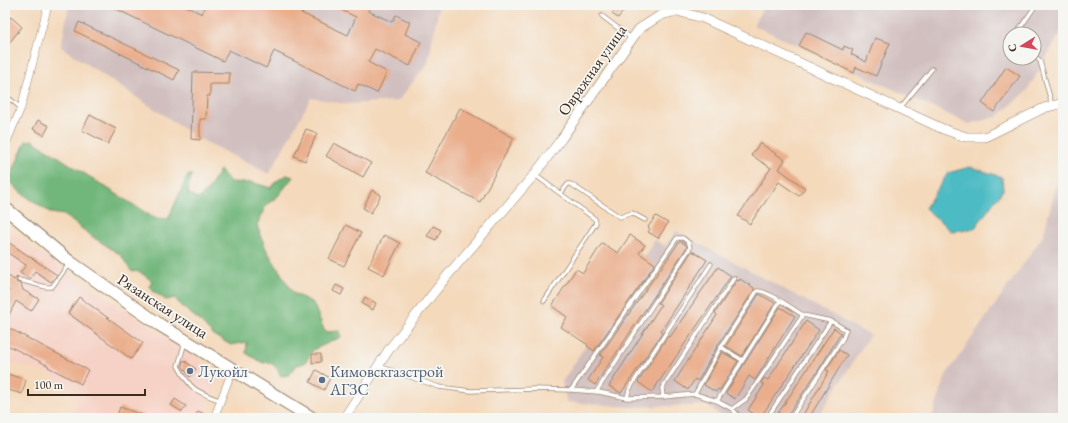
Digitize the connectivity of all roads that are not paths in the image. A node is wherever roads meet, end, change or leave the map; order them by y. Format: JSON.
{"nodes":[{"id":1,"x":48,"y":5,"type":"edge"},
{"id":2,"x":1036,"y":5,"type":"edge"},
{"id":3,"x":676,"y":8,"type":"edge"},
{"id":4,"x":602,"y":16,"type":"dead end"},
{"id":5,"x":1022,"y":26,"type":"edge"},
{"id":6,"x":630,"y":38,"type":"junction"},
{"id":7,"x":1041,"y":66,"type":"edge"},
{"id":8,"x":932,"y":69,"type":"dead end"},
{"id":9,"x":5,"y":95,"type":"edge"},
{"id":10,"x":1063,"y":103,"type":"edge"},
{"id":11,"x":1052,"y":106,"type":"junction"},
{"id":12,"x":21,"y":108,"type":"junction"},
{"id":13,"x":900,"y":109,"type":"junction"},
{"id":14,"x":5,"y":146,"type":"edge"},
{"id":15,"x":534,"y":174,"type":"junction"},
{"id":16,"x":561,"y":193,"type":"junction"},
{"id":17,"x":5,"y":208,"type":"edge"},
{"id":18,"x":645,"y":220,"type":"dead end"},
{"id":19,"x":70,"y":262,"type":"junction"},
{"id":20,"x":711,"y":264,"type":"dead end"},
{"id":21,"x":734,"y":278,"type":"dead end"},
{"id":22,"x":19,"y":280,"type":"dead end"},
{"id":23,"x":544,"y":301,"type":"dead end"},
{"id":24,"x":780,"y":301,"type":"junction"},
{"id":25,"x":803,"y":316,"type":"junction"},
{"id":26,"x":831,"y":321,"type":"junction"},
{"id":27,"x":185,"y":340,"type":"junction"},
{"id":28,"x":721,"y":347,"type":"junction"},
{"id":29,"x":742,"y":360,"type":"junction"},
{"id":30,"x":378,"y":365,"type":"junction"},
{"id":31,"x":232,"y":370,"type":"junction"},
{"id":32,"x":571,"y":390,"type":"junction"},
{"id":33,"x":596,"y":392,"type":"junction"},
{"id":34,"x":695,"y":394,"type":"junction"},
{"id":35,"x":662,"y":397,"type":"junction"},
{"id":36,"x":628,"y":398,"type":"junction"},
{"id":37,"x":219,"y":400,"type":"junction"},
{"id":38,"x":717,"y":401,"type":"junction"},
{"id":39,"x":732,"y":408,"type":"junction"},
{"id":40,"x":216,"y":417,"type":"edge"},
{"id":41,"x":312,"y":418,"type":"edge"},
{"id":42,"x":344,"y":418,"type":"edge"},
{"id":43,"x":744,"y":418,"type":"edge"},
{"id":44,"x":767,"y":418,"type":"edge"},
{"id":45,"x":791,"y":418,"type":"edge"}],
"edges":[{"from":1,"to":12,"type":"street"},
{"from":2,"to":5,"type":"lane"},
{"from":3,"to":6,"type":"street","name":"Овражная улица"},
{"from":3,"to":13,"type":"street","name":"Овражная улица"},
{"from":4,"to":6,"type":"lane"},
{"from":6,"to":15,"type":"street","name":"Овражная улица"},
{"from":7,"to":11,"type":"lane"},
{"from":8,"to":13,"type":"lane"},
{"from":9,"to":12,"type":"lane"},
{"from":10,"to":11,"type":"street","name":"Овражная улица"},
{"from":11,"to":13,"type":"street","name":"Овражная улица"},
{"from":12,"to":14,"type":"street"},
{"from":15,"to":16,"type":"lane"},
{"from":15,"to":30,"type":"street","name":"Овражная улица"},
{"from":16,"to":18,"type":"lane"},
{"from":16,"to":23,"type":"lane"},
{"from":17,"to":19,"type":"main road","name":"Рязанская улица"},
{"from":19,"to":22,"type":"lane"},
{"from":19,"to":27,"type":"main road","name":"Рязанская улица"},
{"from":20,"to":36,"type":"lane"},
{"from":21,"to":35,"type":"lane"},
{"from":24,"to":25,"type":"lane"},
{"from":24,"to":28,"type":"lane"},
{"from":24,"to":29,"type":"lane"},
{"from":25,"to":26,"type":"lane"},
{"from":25,"to":39,"type":"lane"},
{"from":26,"to":44,"type":"lane"},
{"from":26,"to":45,"type":"lane"},
{"from":27,"to":31,"type":"main road","name":"Рязанская улица"},
{"from":27,"to":37,"type":"lane"},
{"from":28,"to":29,"type":"lane"},
{"from":28,"to":34,"type":"lane"},
{"from":29,"to":38,"type":"lane"},
{"from":30,"to":32,"type":"lane"},
{"from":30,"to":42,"type":"street","name":"Овражная улица"},
{"from":31,"to":37,"type":"street"},
{"from":31,"to":41,"type":"main road","name":"Рязанская улица"},
{"from":32,"to":33,"type":"lane"},
{"from":32,"to":33,"type":"lane"},
{"from":33,"to":36,"type":"lane"},
{"from":34,"to":35,"type":"lane"},
{"from":34,"to":38,"type":"lane"},
{"from":35,"to":36,"type":"lane"},
{"from":37,"to":40,"type":"street"},
{"from":38,"to":39,"type":"lane"},
{"from":39,"to":43,"type":"lane"}]}
